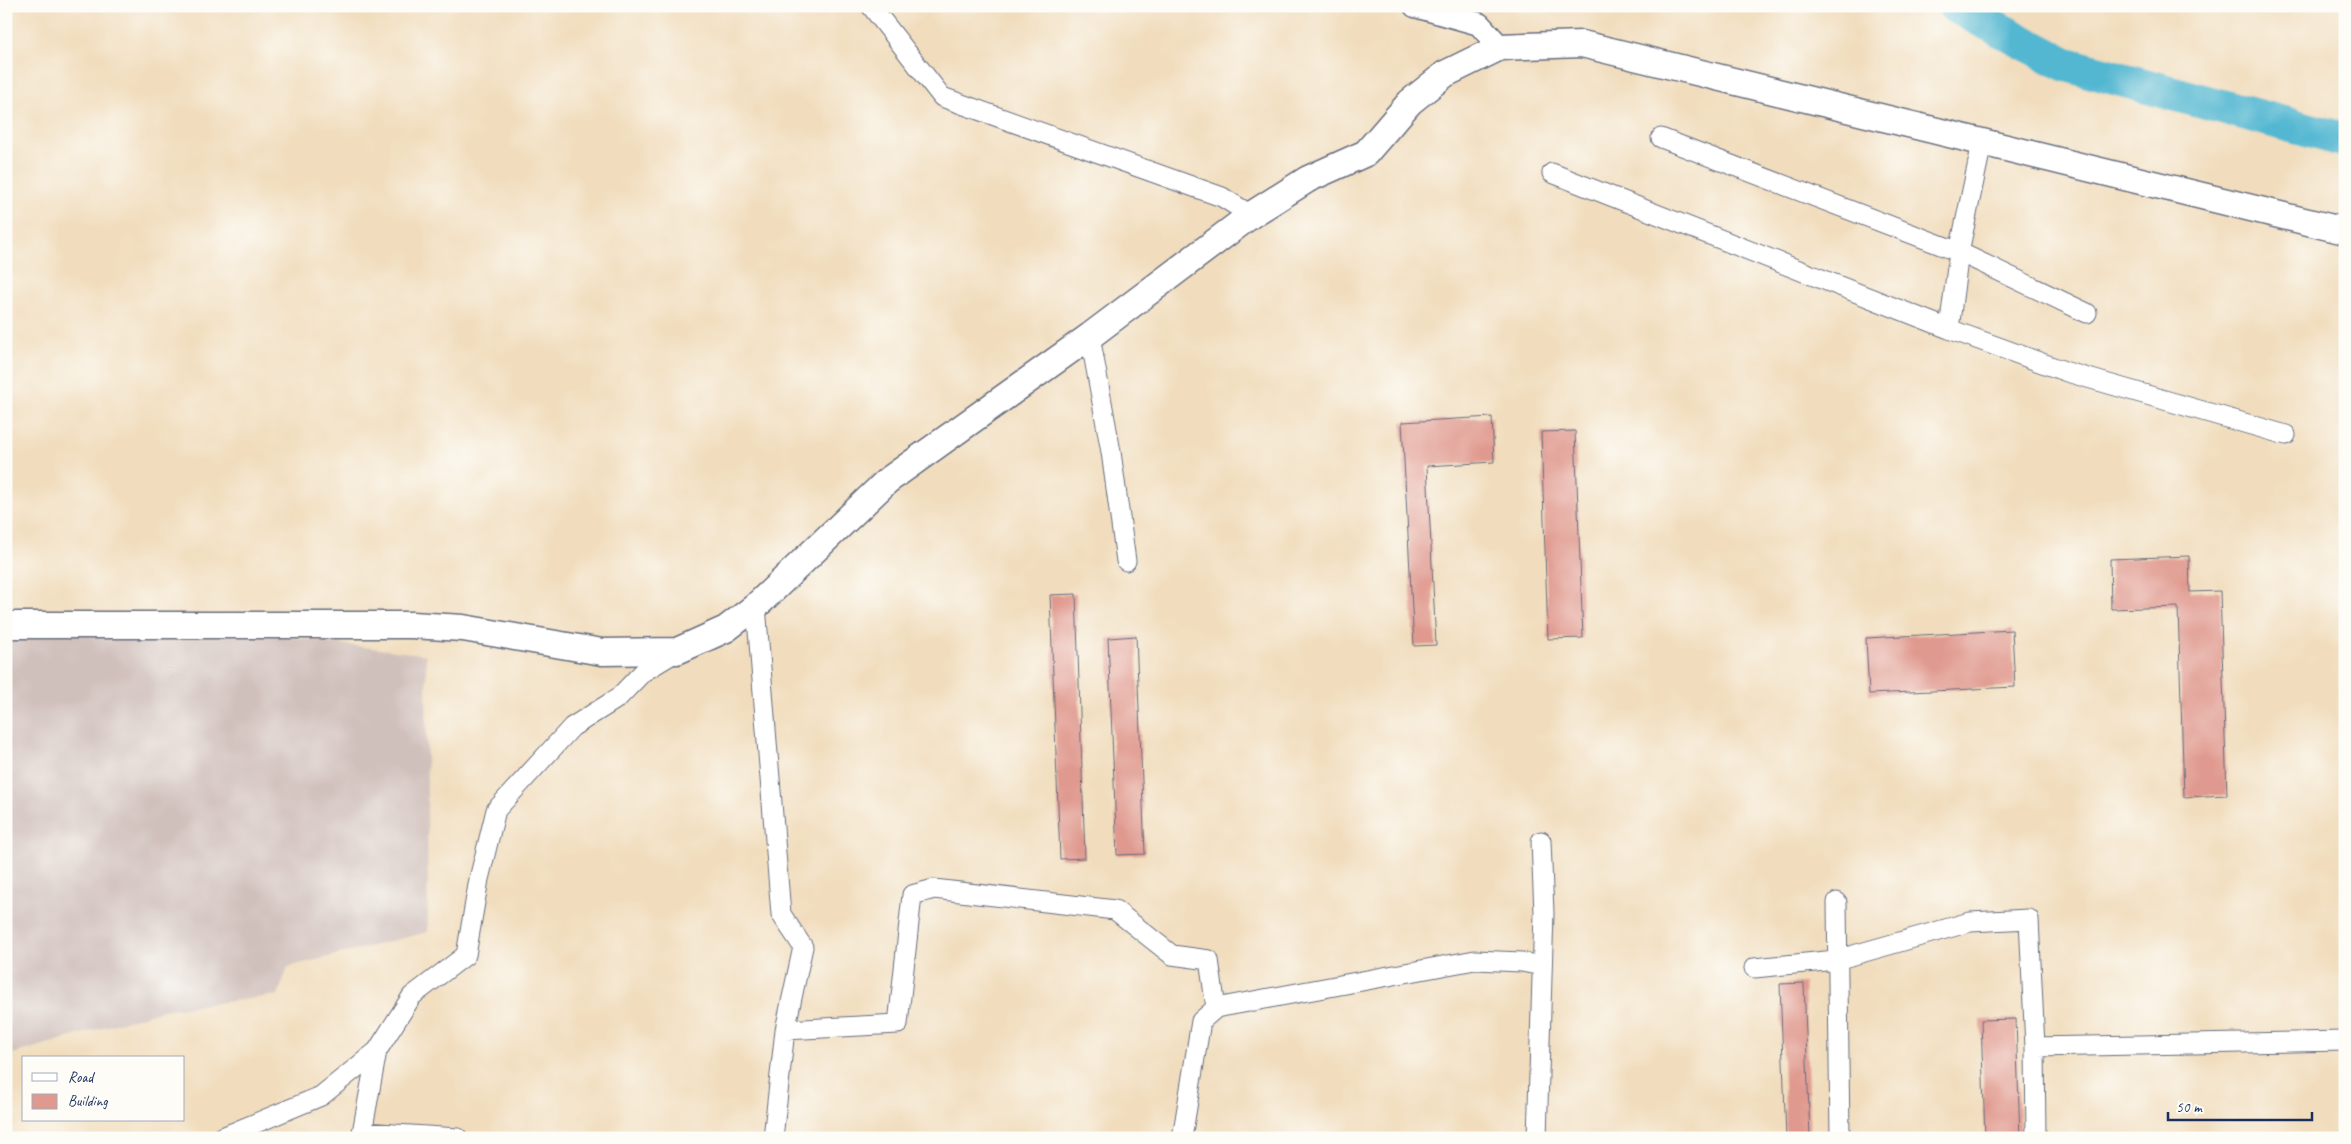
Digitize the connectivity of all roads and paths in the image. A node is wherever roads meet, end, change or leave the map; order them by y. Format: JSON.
{"nodes":[{"id":1,"x":872,"y":6,"type":"edge"},
{"id":2,"x":1415,"y":6,"type":"edge"},
{"id":3,"x":1500,"y":47,"type":"junction"},
{"id":4,"x":1661,"y":138,"type":"dead end"},
{"id":5,"x":1982,"y":143,"type":"junction"},
{"id":6,"x":1552,"y":173,"type":"dead end"},
{"id":7,"x":1251,"y":215,"type":"junction"},
{"id":8,"x":2345,"y":230,"type":"edge"},
{"id":9,"x":1959,"y":252,"type":"junction"},
{"id":10,"x":2087,"y":313,"type":"dead end"},
{"id":11,"x":1949,"y":329,"type":"junction"},
{"id":12,"x":1090,"y":336,"type":"junction"},
{"id":13,"x":2286,"y":435,"type":"dead end"},
{"id":14,"x":1126,"y":561,"type":"dead end"},
{"id":15,"x":756,"y":606,"type":"junction"},
{"id":16,"x":6,"y":625,"type":"edge"},
{"id":17,"x":677,"y":651,"type":"junction"},
{"id":18,"x":1542,"y":842,"type":"dead end"},
{"id":19,"x":1836,"y":902,"type":"dead end"},
{"id":20,"x":1836,"y":960,"type":"junction"},
{"id":21,"x":1542,"y":966,"type":"junction"},
{"id":22,"x":1754,"y":968,"type":"dead end"},
{"id":23,"x":1216,"y":1008,"type":"junction"},
{"id":24,"x":785,"y":1030,"type":"junction"},
{"id":25,"x":2345,"y":1041,"type":"edge"},
{"id":26,"x":2035,"y":1047,"type":"junction"},
{"id":27,"x":377,"y":1050,"type":"junction"},
{"id":28,"x":362,"y":1135,"type":"edge"},
{"id":29,"x":220,"y":1138,"type":"edge"},
{"id":30,"x":458,"y":1138,"type":"edge"},
{"id":31,"x":773,"y":1138,"type":"edge"},
{"id":32,"x":1182,"y":1138,"type":"edge"},
{"id":33,"x":1537,"y":1138,"type":"edge"},
{"id":34,"x":1840,"y":1138,"type":"edge"},
{"id":35,"x":2036,"y":1138,"type":"edge"}],
"edges":[{"from":1,"to":7,"type":"street"},
{"from":2,"to":3,"type":"street"},
{"from":3,"to":5,"type":"main road"},
{"from":3,"to":7,"type":"main road"},
{"from":4,"to":9,"type":"street"},
{"from":5,"to":8,"type":"main road"},
{"from":5,"to":9,"type":"street"},
{"from":6,"to":11,"type":"street"},
{"from":7,"to":12,"type":"main road"},
{"from":9,"to":10,"type":"street"},
{"from":9,"to":11,"type":"street"},
{"from":11,"to":13,"type":"street"},
{"from":12,"to":14,"type":"street"},
{"from":12,"to":15,"type":"main road"},
{"from":15,"to":17,"type":"main road"},
{"from":15,"to":24,"type":"street"},
{"from":16,"to":17,"type":"main road"},
{"from":17,"to":27,"type":"street"},
{"from":18,"to":21,"type":"street"},
{"from":19,"to":20,"type":"street"},
{"from":20,"to":22,"type":"street"},
{"from":20,"to":26,"type":"street"},
{"from":20,"to":34,"type":"street"},
{"from":21,"to":23,"type":"street"},
{"from":21,"to":33,"type":"street"},
{"from":23,"to":24,"type":"street"},
{"from":23,"to":32,"type":"street"},
{"from":24,"to":31,"type":"street"},
{"from":25,"to":26,"type":"street"},
{"from":26,"to":35,"type":"street"},
{"from":27,"to":28,"type":"street"},
{"from":27,"to":29,"type":"street"},
{"from":28,"to":30,"type":"street"}]}
